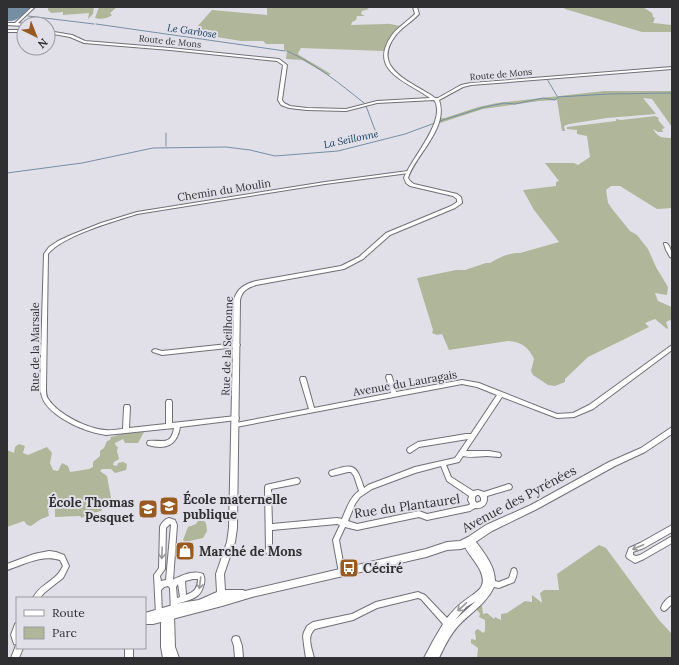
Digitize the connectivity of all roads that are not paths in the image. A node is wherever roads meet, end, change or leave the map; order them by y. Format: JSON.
{"nodes":[{"id":1,"x":34,"y":7,"type":"edge"},
{"id":2,"x":415,"y":7,"type":"edge"},
{"id":3,"x":24,"y":16,"type":"edge"},
{"id":4,"x":56,"y":33,"type":"edge"},
{"id":5,"x":672,"y":68,"type":"edge"},
{"id":6,"x":435,"y":99,"type":"junction"},
{"id":7,"x":408,"y":172,"type":"junction"},
{"id":8,"x":666,"y":244,"type":"dead end"},
{"id":9,"x":48,"y":249,"type":"joint"},
{"id":10,"x":672,"y":256,"type":"edge"},
{"id":11,"x":236,"y":344,"type":"junction"},
{"id":12,"x":672,"y":347,"type":"edge"},
{"id":13,"x":155,"y":350,"type":"dead end"},
{"id":14,"x":389,"y":377,"type":"dead end"},
{"id":15,"x":303,"y":379,"type":"dead end"},
{"id":16,"x":394,"y":394,"type":"junction"},
{"id":17,"x":501,"y":394,"type":"junction"},
{"id":18,"x":169,"y":402,"type":"dead end"},
{"id":19,"x":127,"y":407,"type":"dead end"},
{"id":20,"x":312,"y":410,"type":"junction"},
{"id":21,"x":236,"y":422,"type":"junction"},
{"id":22,"x":177,"y":425,"type":"junction"},
{"id":23,"x":169,"y":426,"type":"junction"},
{"id":24,"x":672,"y":430,"type":"edge"},
{"id":25,"x":126,"y":431,"type":"junction"},
{"id":26,"x":473,"y":437,"type":"junction"},
{"id":27,"x":150,"y":443,"type":"dead end"},
{"id":28,"x":410,"y":450,"type":"dead end"},
{"id":29,"x":462,"y":453,"type":"junction"},
{"id":30,"x":498,"y":455,"type":"dead end"},
{"id":31,"x":443,"y":464,"type":"junction"},
{"id":32,"x":332,"y":472,"type":"dead end"},
{"id":33,"x":297,"y":481,"type":"dead end"},
{"id":34,"x":509,"y":487,"type":"dead end"},
{"id":35,"x":362,"y":491,"type":"junction"},
{"id":36,"x":472,"y":494,"type":"junction"},
{"id":37,"x":482,"y":495,"type":"junction"},
{"id":38,"x":475,"y":504,"type":"junction"},
{"id":39,"x":344,"y":523,"type":"junction"},
{"id":40,"x":269,"y":527,"type":"junction"},
{"id":41,"x":672,"y":528,"type":"edge"},
{"id":42,"x":672,"y":539,"type":"edge"},
{"id":43,"x":468,"y":542,"type":"junction"},
{"id":44,"x":269,"y":552,"type":"dead end"},
{"id":45,"x":7,"y":567,"type":"edge"},
{"id":46,"x":514,"y":571,"type":"dead end"},
{"id":47,"x":342,"y":573,"type":"junction"},
{"id":48,"x":181,"y":579,"type":"junction"},
{"id":49,"x":489,"y":583,"type":"junction"},
{"id":50,"x":171,"y":584,"type":"junction"},
{"id":51,"x":158,"y":589,"type":"junction"},
{"id":52,"x":37,"y":597,"type":"edge"},
{"id":53,"x":221,"y":598,"type":"junction"},
{"id":54,"x":182,"y":599,"type":"junction"},
{"id":55,"x":672,"y":599,"type":"edge"},
{"id":56,"x":664,"y":608,"type":"dead end"},
{"id":57,"x":168,"y":611,"type":"junction"},
{"id":58,"x":146,"y":617,"type":"edge"},
{"id":59,"x":146,"y":620,"type":"edge"},
{"id":60,"x":449,"y":625,"type":"junction"},
{"id":61,"x":236,"y":640,"type":"dead end"},
{"id":62,"x":168,"y":653,"type":"edge"},
{"id":63,"x":175,"y":658,"type":"edge"},
{"id":64,"x":240,"y":658,"type":"edge"},
{"id":65,"x":310,"y":658,"type":"edge"},
{"id":66,"x":428,"y":658,"type":"edge"},
{"id":67,"x":436,"y":658,"type":"edge"}],
"edges":[{"from":1,"to":3,"type":"street"},
{"from":2,"to":6,"type":"street"},
{"from":4,"to":6,"type":"street","name":"Route de Mons"},
{"from":5,"to":6,"type":"street","name":"Route de Mons"},
{"from":6,"to":7,"type":"street"},
{"from":7,"to":9,"type":"street","name":"Chemin du Moulin"},
{"from":7,"to":11,"type":"street","name":"Rue de la Seilhonne"},
{"from":8,"to":10,"type":"street"},
{"from":9,"to":25,"type":"street","name":"Rue de la Marsale"},
{"from":11,"to":13,"type":"street"},
{"from":11,"to":21,"type":"street","name":"Rue de la Seilhonne"},
{"from":12,"to":17,"type":"street","name":"Avenue du Lauragais"},
{"from":14,"to":16,"type":"street"},
{"from":15,"to":20,"type":"street"},
{"from":16,"to":17,"type":"street","name":"Avenue du Lauragais"},
{"from":16,"to":20,"type":"street","name":"Avenue du Lauragais"},
{"from":17,"to":26,"type":"street"},
{"from":18,"to":23,"type":"street"},
{"from":19,"to":25,"type":"street"},
{"from":20,"to":21,"type":"street","name":"Avenue du Lauragais"},
{"from":21,"to":22,"type":"street","name":"Rue de la Marsale"},
{"from":21,"to":53,"type":"street","name":"Rue de la Seilhonne"},
{"from":22,"to":23,"type":"street","name":"Rue de la Marsale"},
{"from":22,"to":27,"type":"street"},
{"from":23,"to":25,"type":"street","name":"Rue de la Marsale"},
{"from":24,"to":43,"type":"street","name":"Avenue des Pyrénées"},
{"from":26,"to":28,"type":"street"},
{"from":26,"to":29,"type":"street"},
{"from":29,"to":30,"type":"street"},
{"from":29,"to":31,"type":"street"},
{"from":31,"to":35,"type":"street"},
{"from":31,"to":36,"type":"street","name":"Rue du Plantaurel"},
{"from":32,"to":35,"type":"street"},
{"from":33,"to":40,"type":"street"},
{"from":34,"to":37,"type":"street","name":"Rue du Plantaurel"},
{"from":35,"to":39,"type":"street"},
{"from":36,"to":37,"type":"street","name":"Rue du Plantaurel"},
{"from":36,"to":38,"type":"street","name":"Rue du Plantaurel"},
{"from":37,"to":38,"type":"street","name":"Rue du Plantaurel"},
{"from":38,"to":39,"type":"street","name":"Rue du Plantaurel"},
{"from":39,"to":40,"type":"street","name":"Rue du Plantaurel"},
{"from":39,"to":47,"type":"street"},
{"from":40,"to":44,"type":"street"},
{"from":41,"to":42,"type":"street","one_way":true},
{"from":43,"to":47,"type":"street","name":"Avenue des Pyrénées"},
{"from":43,"to":49,"type":"street"},
{"from":45,"to":52,"type":"street"},
{"from":46,"to":49,"type":"street"},
{"from":47,"to":53,"type":"street","name":"Avenue des Pyrénées"},
{"from":48,"to":50,"type":"street"},
{"from":48,"to":54,"type":"street"},
{"from":48,"to":54,"type":"street","one_way":true},
{"from":49,"to":60,"type":"street"},
{"from":50,"to":51,"type":"street"},
{"from":50,"to":51,"type":"street","one_way":true},
{"from":50,"to":57,"type":"street"},
{"from":51,"to":57,"type":"street"},
{"from":53,"to":57,"type":"street","name":"Avenue des Pyrénées"},
{"from":54,"to":57,"type":"street"},
{"from":55,"to":56,"type":"street"},
{"from":57,"to":58,"type":"street","name":"Avenue des Pyrénées"},
{"from":57,"to":59,"type":"street","name":"Avenue des Pyrénées"},
{"from":57,"to":62,"type":"street"},
{"from":60,"to":65,"type":"street"},
{"from":60,"to":66,"type":"street"},
{"from":60,"to":67,"type":"street"},
{"from":61,"to":64,"type":"street"},
{"from":62,"to":63,"type":"street"}]}
